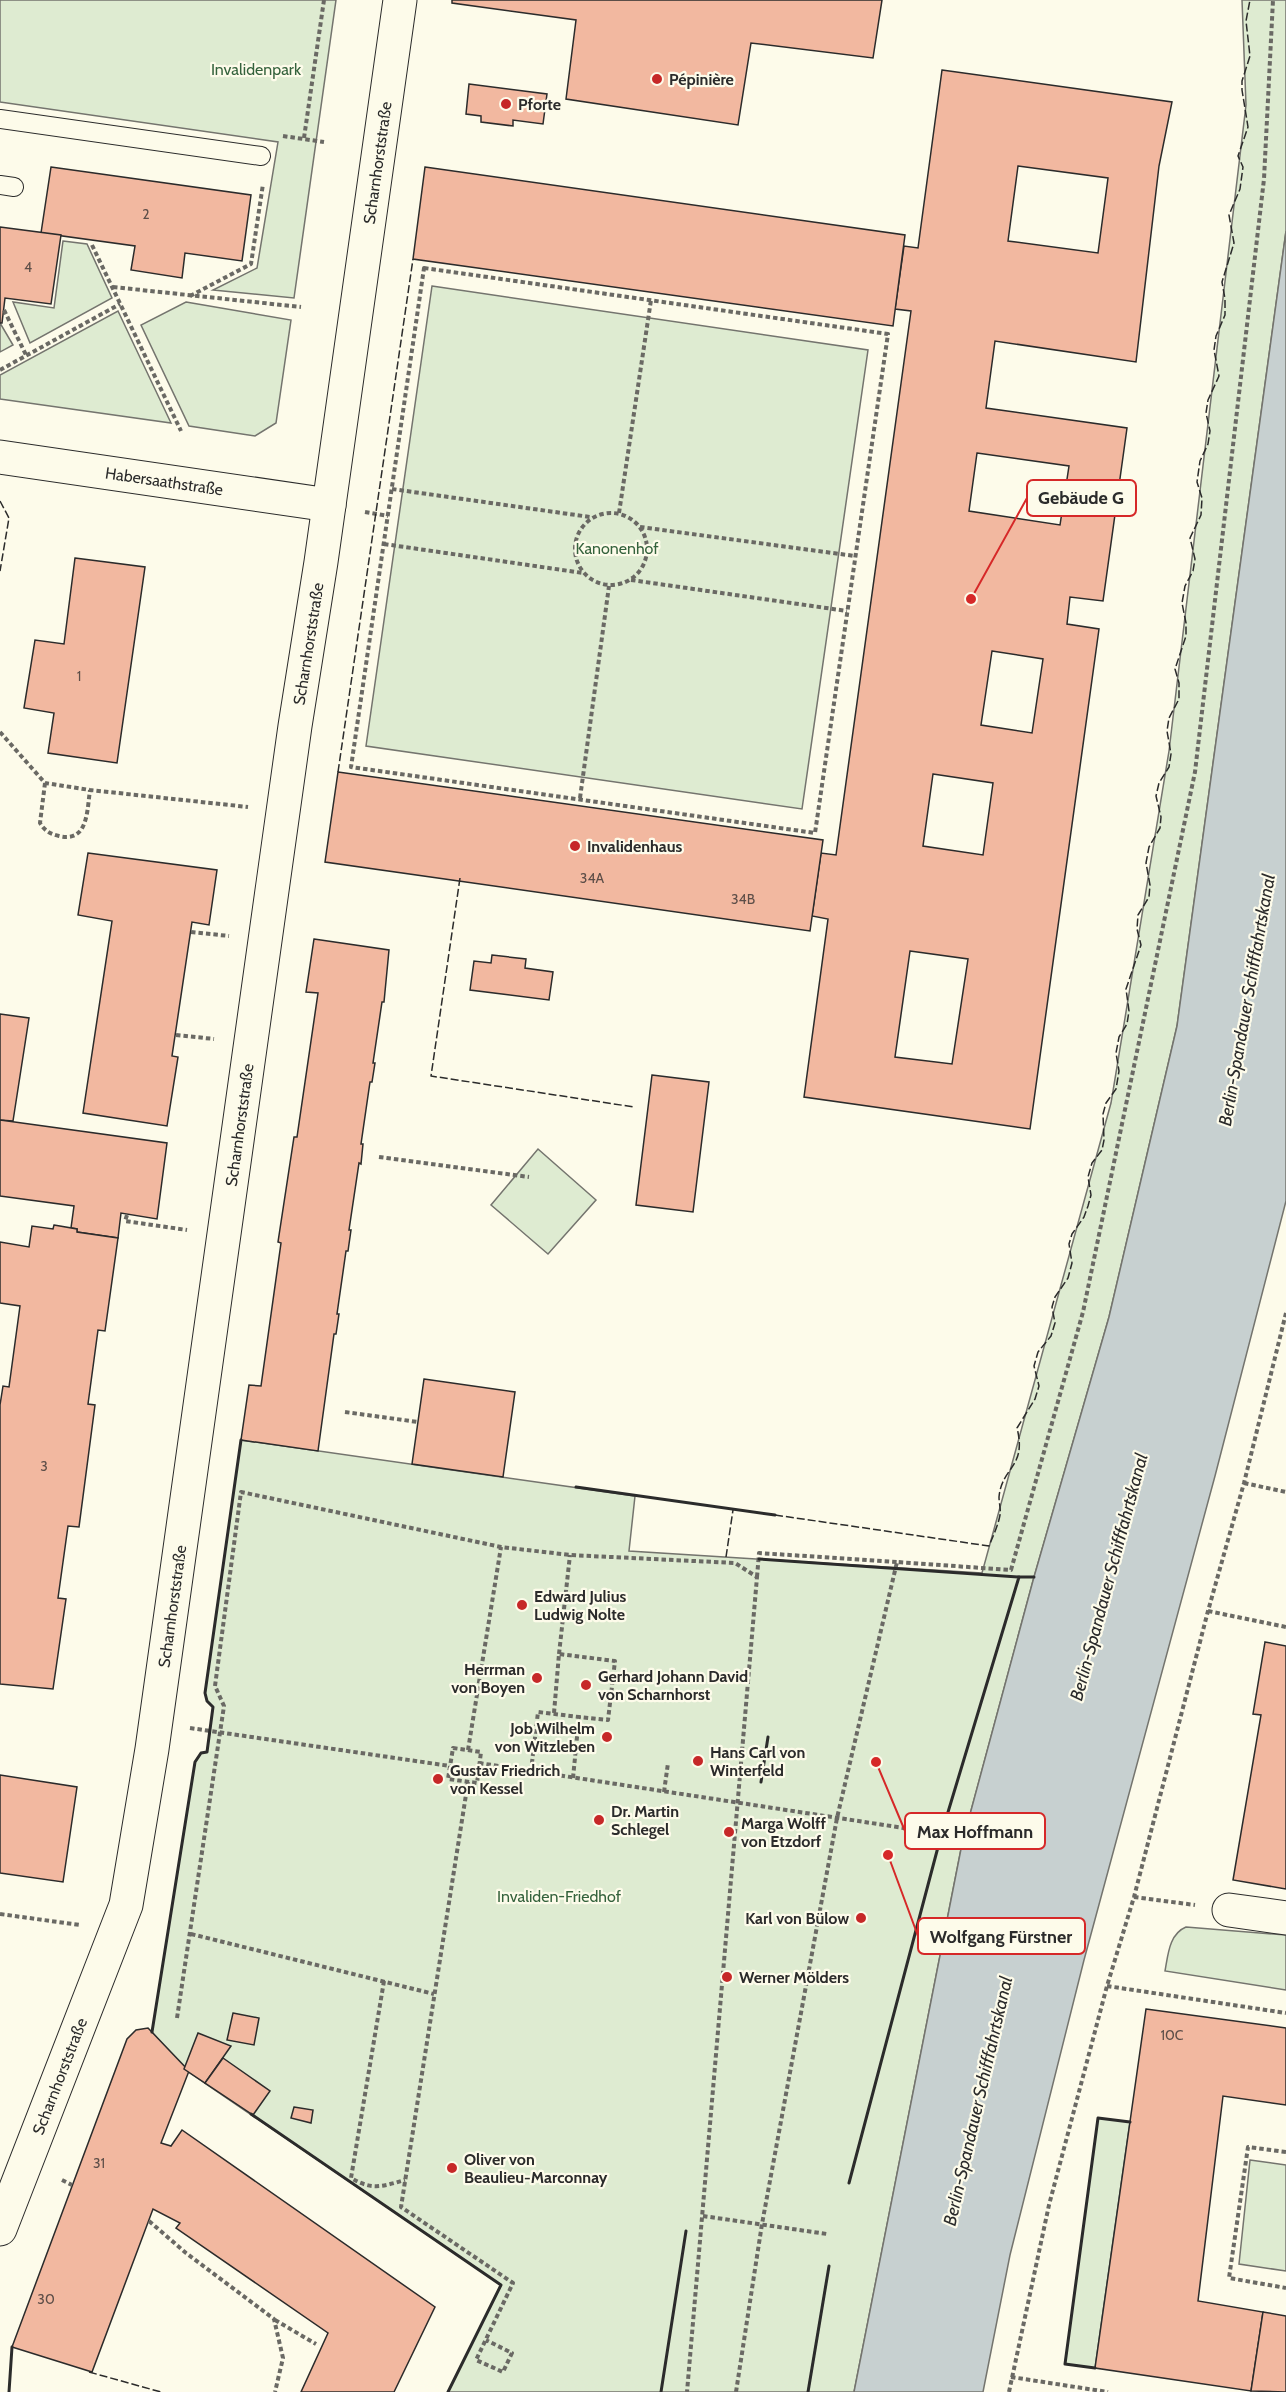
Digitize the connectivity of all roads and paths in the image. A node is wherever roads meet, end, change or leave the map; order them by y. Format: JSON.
{"nodes":[{"id":1,"x":324,"y":0,"type":"edge"},
{"id":2,"x":400,"y":0,"type":"edge"},
{"id":3,"x":1273,"y":0,"type":"edge"},
{"id":4,"x":0,"y":119,"type":"edge"},
{"id":5,"x":304,"y":138,"type":"dead end"},
{"id":6,"x":261,"y":156,"type":"dead end"},
{"id":7,"x":264,"y":181,"type":"dead end"},
{"id":8,"x":92,"y":245,"type":"dead end"},
{"id":9,"x":112,"y":287,"type":"junction"},
{"id":10,"x":190,"y":296,"type":"junction"},
{"id":11,"x":651,"y":300,"type":"junction"},
{"id":12,"x":120,"y":304,"type":"junction"},
{"id":13,"x":301,"y":307,"type":"dead end"},
{"id":14,"x":4,"y":310,"type":"dead end"},
{"id":15,"x":26,"y":355,"type":"junction"},
{"id":16,"x":0,"y":370,"type":"edge"},
{"id":17,"x":181,"y":431,"type":"dead end"},
{"id":18,"x":0,"y":457,"type":"edge"},
{"id":19,"x":392,"y":489,"type":"junction"},
{"id":20,"x":328,"y":505,"type":"junction"},
{"id":21,"x":364,"y":512,"type":"dead end"},
{"id":22,"x":619,"y":513,"type":"junction"},
{"id":23,"x":388,"y":516,"type":"junction"},
{"id":24,"x":591,"y":517,"type":"junction"},
{"id":25,"x":640,"y":527,"type":"junction"},
{"id":26,"x":384,"y":544,"type":"junction"},
{"id":27,"x":855,"y":556,"type":"junction"},
{"id":28,"x":583,"y":573,"type":"junction"},
{"id":29,"x":631,"y":580,"type":"junction"},
{"id":30,"x":609,"y":586,"type":"junction"},
{"id":31,"x":847,"y":611,"type":"junction"},
{"id":32,"x":0,"y":732,"type":"edge"},
{"id":33,"x":45,"y":783,"type":"junction"},
{"id":34,"x":90,"y":790,"type":"junction"},
{"id":35,"x":580,"y":798,"type":"junction"},
{"id":36,"x":249,"y":807,"type":"dead end"},
{"id":37,"x":191,"y":932,"type":"dead end"},
{"id":38,"x":230,"y":936,"type":"dead end"},
{"id":39,"x":176,"y":1035,"type":"dead end"},
{"id":40,"x":215,"y":1039,"type":"dead end"},
{"id":41,"x":379,"y":1157,"type":"dead end"},
{"id":42,"x":529,"y":1177,"type":"dead end"},
{"id":43,"x":127,"y":1215,"type":"dead end"},
{"id":44,"x":188,"y":1230,"type":"dead end"},
{"id":45,"x":1286,"y":1313,"type":"edge"},
{"id":46,"x":345,"y":1412,"type":"dead end"},
{"id":47,"x":418,"y":1422,"type":"dead end"},
{"id":48,"x":1244,"y":1483,"type":"junction"},
{"id":49,"x":1286,"y":1491,"type":"edge"},
{"id":50,"x":501,"y":1547,"type":"junction"},
{"id":51,"x":570,"y":1555,"type":"junction"},
{"id":52,"x":897,"y":1562,"type":"junction"},
{"id":53,"x":758,"y":1577,"type":"junction"},
{"id":54,"x":1208,"y":1611,"type":"junction"},
{"id":55,"x":1286,"y":1627,"type":"edge"},
{"id":56,"x":559,"y":1654,"type":"junction"},
{"id":57,"x":554,"y":1713,"type":"junction"},
{"id":58,"x":579,"y":1717,"type":"junction"},
{"id":59,"x":190,"y":1728,"type":"dead end"},
{"id":60,"x":220,"y":1732,"type":"junction"},
{"id":61,"x":468,"y":1750,"type":"junction"},
{"id":62,"x":668,"y":1762,"type":"dead end"},
{"id":63,"x":479,"y":1763,"type":"junction"},
{"id":64,"x":450,"y":1766,"type":"junction"},
{"id":65,"x":531,"y":1771,"type":"junction"},
{"id":66,"x":573,"y":1778,"type":"junction"},
{"id":67,"x":468,"y":1782,"type":"junction"},
{"id":68,"x":664,"y":1792,"type":"junction"},
{"id":69,"x":739,"y":1803,"type":"junction"},
{"id":70,"x":837,"y":1818,"type":"junction"},
{"id":71,"x":930,"y":1832,"type":"dead end"},
{"id":72,"x":1134,"y":1897,"type":"junction"},
{"id":73,"x":1229,"y":1910,"type":"joint"},
{"id":74,"x":0,"y":1914,"type":"edge"},
{"id":75,"x":1286,"y":1918,"type":"edge"},
{"id":76,"x":80,"y":1925,"type":"dead end"},
{"id":77,"x":190,"y":1934,"type":"junction"},
{"id":78,"x":384,"y":1981,"type":"junction"},
{"id":79,"x":1107,"y":1986,"type":"junction"},
{"id":80,"x":434,"y":1994,"type":"junction"},
{"id":81,"x":1286,"y":2013,"type":"edge"},
{"id":82,"x":177,"y":2018,"type":"dead end"},
{"id":83,"x":1286,"y":2152,"type":"edge"},
{"id":84,"x":62,"y":2180,"type":"dead end"},
{"id":85,"x":405,"y":2180,"type":"junction"},
{"id":86,"x":72,"y":2185,"type":"dead end"},
{"id":87,"x":703,"y":2216,"type":"junction"},
{"id":88,"x":149,"y":2221,"type":"dead end"},
{"id":89,"x":762,"y":2224,"type":"junction"},
{"id":90,"x":0,"y":2229,"type":"edge"},
{"id":91,"x":827,"y":2234,"type":"dead end"},
{"id":92,"x":1286,"y":2288,"type":"edge"},
{"id":93,"x":274,"y":2319,"type":"junction"},
{"id":94,"x":486,"y":2340,"type":"junction"},
{"id":95,"x":316,"y":2344,"type":"dead end"},
{"id":96,"x":1011,"y":2377,"type":"junction"},
{"id":97,"x":275,"y":2392,"type":"edge"},
{"id":98,"x":687,"y":2392,"type":"edge"},
{"id":99,"x":736,"y":2392,"type":"edge"},
{"id":100,"x":1009,"y":2392,"type":"edge"},
{"id":101,"x":1108,"y":2392,"type":"edge"}],
"edges":[{"from":1,"to":5,"type":"path"},
{"from":2,"to":20,"type":"street","name":"Scharnhorststraße"},
{"from":3,"to":52,"type":"path"},
{"from":4,"to":6,"type":"lane"},
{"from":7,"to":10,"type":"path"},
{"from":8,"to":9,"type":"path"},
{"from":9,"to":10,"type":"path"},
{"from":9,"to":12,"type":"path"},
{"from":10,"to":13,"type":"path"},
{"from":11,"to":19,"type":"path"},
{"from":11,"to":22,"type":"path"},
{"from":11,"to":27,"type":"path"},
{"from":12,"to":15,"type":"path"},
{"from":12,"to":17,"type":"path"},
{"from":14,"to":15,"type":"path"},
{"from":15,"to":16,"type":"path"},
{"from":18,"to":20,"type":"street","name":"Habersaathstraße"},
{"from":19,"to":23,"type":"path"},
{"from":19,"to":24,"type":"path"},
{"from":20,"to":90,"type":"street","name":"Scharnhorststraße"},
{"from":21,"to":23,"type":"path"},
{"from":22,"to":24,"type":"path"},
{"from":22,"to":25,"type":"path"},
{"from":23,"to":26,"type":"path"},
{"from":24,"to":28,"type":"path"},
{"from":25,"to":27,"type":"path"},
{"from":25,"to":29,"type":"path"},
{"from":26,"to":28,"type":"path"},
{"from":26,"to":35,"type":"path"},
{"from":27,"to":31,"type":"path"},
{"from":28,"to":30,"type":"path"},
{"from":29,"to":30,"type":"path"},
{"from":29,"to":31,"type":"path"},
{"from":30,"to":35,"type":"path"},
{"from":31,"to":35,"type":"path"},
{"from":32,"to":33,"type":"path"},
{"from":33,"to":34,"type":"path"},
{"from":33,"to":34,"type":"path"},
{"from":34,"to":36,"type":"path"},
{"from":37,"to":38,"type":"path"},
{"from":39,"to":40,"type":"path"},
{"from":41,"to":42,"type":"path"},
{"from":43,"to":44,"type":"path"},
{"from":45,"to":48,"type":"path"},
{"from":46,"to":47,"type":"path"},
{"from":48,"to":49,"type":"path"},
{"from":48,"to":54,"type":"path"},
{"from":50,"to":51,"type":"path"},
{"from":50,"to":60,"type":"path"},
{"from":50,"to":61,"type":"path"},
{"from":51,"to":53,"type":"path"},
{"from":51,"to":56,"type":"path"},
{"from":52,"to":53,"type":"path"},
{"from":52,"to":70,"type":"path"},
{"from":53,"to":69,"type":"path"},
{"from":54,"to":55,"type":"path"},
{"from":54,"to":72,"type":"path"},
{"from":56,"to":57,"type":"path"},
{"from":56,"to":58,"type":"path"},
{"from":57,"to":58,"type":"path"},
{"from":57,"to":65,"type":"path"},
{"from":58,"to":66,"type":"path"},
{"from":59,"to":60,"type":"path"},
{"from":60,"to":64,"type":"path"},
{"from":60,"to":77,"type":"path"},
{"from":61,"to":63,"type":"path"},
{"from":61,"to":64,"type":"path"},
{"from":62,"to":68,"type":"path"},
{"from":63,"to":65,"type":"path"},
{"from":63,"to":67,"type":"path"},
{"from":64,"to":67,"type":"path"},
{"from":65,"to":66,"type":"path"},
{"from":66,"to":68,"type":"path"},
{"from":67,"to":80,"type":"path"},
{"from":68,"to":69,"type":"path"},
{"from":69,"to":70,"type":"path"},
{"from":69,"to":87,"type":"path"},
{"from":70,"to":71,"type":"path"},
{"from":70,"to":89,"type":"path"},
{"from":72,"to":73,"type":"path"},
{"from":72,"to":79,"type":"path"},
{"from":73,"to":75,"type":"street"},
{"from":74,"to":76,"type":"path"},
{"from":77,"to":78,"type":"path"},
{"from":77,"to":82,"type":"path"},
{"from":78,"to":80,"type":"path"},
{"from":78,"to":85,"type":"path"},
{"from":79,"to":81,"type":"path"},
{"from":79,"to":96,"type":"path"},
{"from":80,"to":85,"type":"path"},
{"from":83,"to":92,"type":"path"},
{"from":84,"to":86,"type":"path"},
{"from":85,"to":94,"type":"path"},
{"from":87,"to":89,"type":"path"},
{"from":87,"to":98,"type":"path"},
{"from":88,"to":93,"type":"path"},
{"from":89,"to":91,"type":"path"},
{"from":89,"to":99,"type":"path"},
{"from":93,"to":95,"type":"path"},
{"from":93,"to":97,"type":"path"},
{"from":94,"to":94,"type":"path"},
{"from":96,"to":100,"type":"path"},
{"from":96,"to":101,"type":"path"}]}
